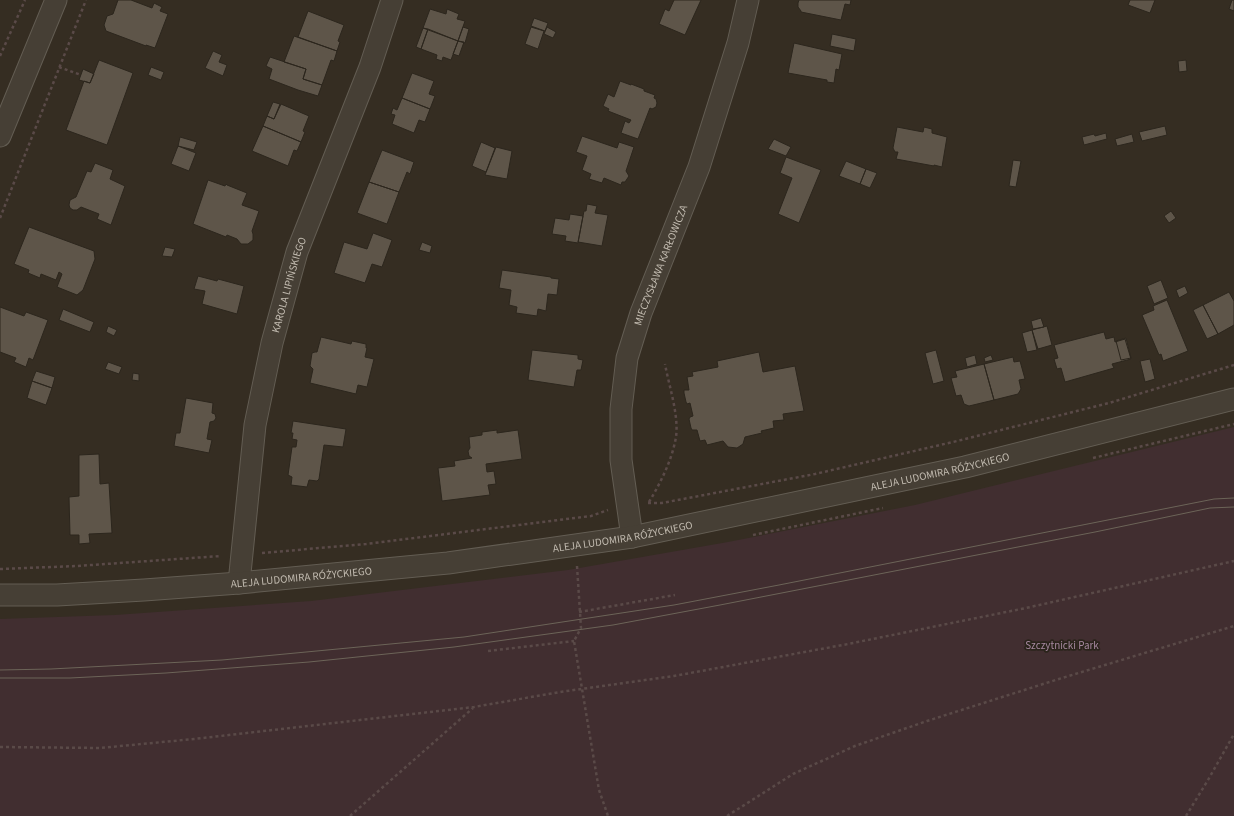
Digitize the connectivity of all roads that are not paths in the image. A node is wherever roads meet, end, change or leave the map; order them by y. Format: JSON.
{"nodes":[{"id":1,"x":56,"y":0,"type":"edge"},
{"id":2,"x":392,"y":0,"type":"edge"},
{"id":3,"x":748,"y":0,"type":"edge"},
{"id":4,"x":0,"y":136,"type":"edge"},
{"id":5,"x":1234,"y":399,"type":"edge"},
{"id":6,"x":632,"y":537,"type":"junction"},
{"id":7,"x":239,"y":583,"type":"junction"},
{"id":8,"x":0,"y":595,"type":"edge"}],
"edges":[{"from":1,"to":4,"type":"street"},
{"from":2,"to":7,"type":"street","name":"KAROLA LIPIŃSKIEGO"},
{"from":3,"to":6,"type":"street","name":"MIECZYSŁAWA KARŁOWICZA"},
{"from":5,"to":6,"type":"street","name":"ALEJA LUDOMIRA RÓŻYCKIEGO"},
{"from":6,"to":7,"type":"street","name":"ALEJA LUDOMIRA RÓŻYCKIEGO"},
{"from":7,"to":8,"type":"street","name":"ALEJA LUDOMIRA RÓŻYCKIEGO"}]}
